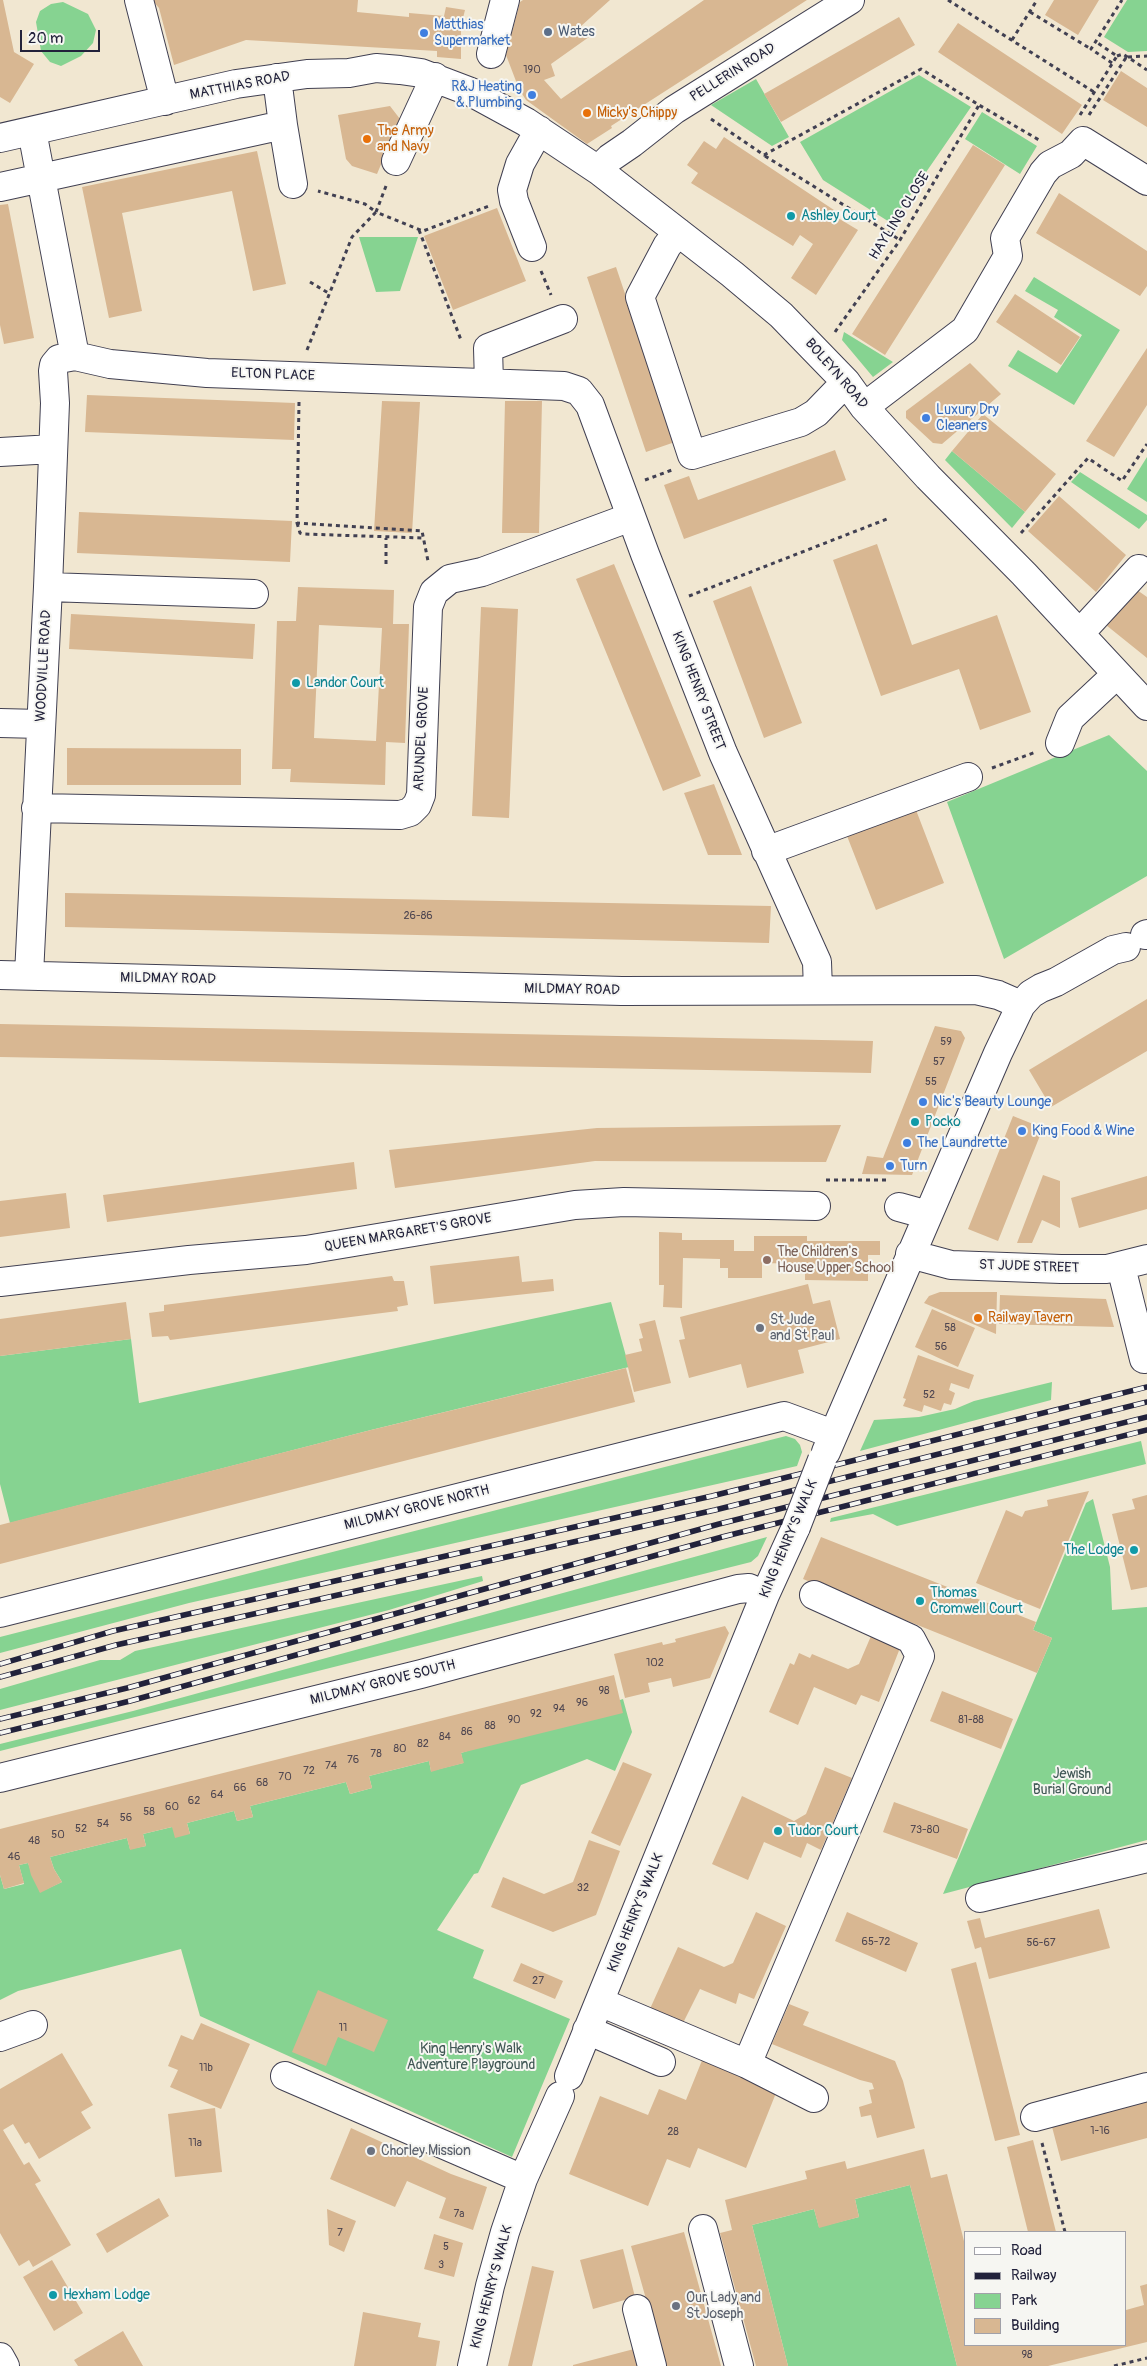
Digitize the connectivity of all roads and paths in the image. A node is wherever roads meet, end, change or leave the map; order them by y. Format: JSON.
{"nodes":[{"id":1,"x":139,"y":0,"type":"edge"},
{"id":2,"x":505,"y":0,"type":"edge"},
{"id":3,"x":850,"y":0,"type":"edge"},
{"id":4,"x":948,"y":0,"type":"edge"},
{"id":5,"x":1037,"y":0,"type":"edge"},
{"id":6,"x":1122,"y":0,"type":"edge"},
{"id":7,"x":1030,"y":12,"type":"junction"},
{"id":8,"x":1012,"y":40,"type":"junction"},
{"id":9,"x":1096,"y":42,"type":"junction"},
{"id":10,"x":1091,"y":49,"type":"junction"},
{"id":11,"x":491,"y":54,"type":"dead end"},
{"id":12,"x":1117,"y":56,"type":"junction"},
{"id":13,"x":1128,"y":56,"type":"junction"},
{"id":14,"x":1147,"y":56,"type":"edge"},
{"id":15,"x":1112,"y":63,"type":"junction"},
{"id":16,"x":1147,"y":70,"type":"edge"},
{"id":17,"x":435,"y":77,"type":"junction"},
{"id":18,"x":277,"y":78,"type":"junction"},
{"id":19,"x":1094,"y":92,"type":"junction"},
{"id":20,"x":478,"y":96,"type":"joint"},
{"id":21,"x":1092,"y":96,"type":"junction"},
{"id":22,"x":1098,"y":100,"type":"junction"},
{"id":23,"x":165,"y":101,"type":"junction"},
{"id":24,"x":686,"y":102,"type":"junction"},
{"id":25,"x":979,"y":106,"type":"junction"},
{"id":26,"x":1091,"y":111,"type":"dead end"},
{"id":27,"x":1078,"y":119,"type":"dead end"},
{"id":28,"x":283,"y":125,"type":"junction"},
{"id":29,"x":539,"y":130,"type":"junction"},
{"id":30,"x":32,"y":131,"type":"junction"},
{"id":31,"x":0,"y":138,"type":"edge"},
{"id":32,"x":1046,"y":144,"type":"dead end"},
{"id":33,"x":764,"y":155,"type":"junction"},
{"id":34,"x":396,"y":161,"type":"joint"},
{"id":35,"x":598,"y":170,"type":"junction"},
{"id":36,"x":41,"y":179,"type":"junction"},
{"id":37,"x":1147,"y":181,"type":"edge"},
{"id":38,"x":293,"y":184,"type":"joint"},
{"id":39,"x":0,"y":187,"type":"edge"},
{"id":40,"x":513,"y":197,"type":"junction"},
{"id":41,"x":376,"y":212,"type":"junction"},
{"id":42,"x":419,"y":229,"type":"junction"},
{"id":43,"x":678,"y":232,"type":"junction"},
{"id":44,"x":900,"y":240,"type":"junction"},
{"id":45,"x":532,"y":247,"type":"dead end"},
{"id":46,"x":310,"y":282,"type":"dead end"},
{"id":47,"x":330,"y":294,"type":"junction"},
{"id":48,"x":563,"y":318,"type":"dead end"},
{"id":49,"x":834,"y":334,"type":"dead end"},
{"id":50,"x":463,"y":345,"type":"dead end"},
{"id":51,"x":67,"y":358,"type":"junction"},
{"id":52,"x":299,"y":376,"type":"junction"},
{"id":53,"x":846,"y":382,"type":"junction"},
{"id":54,"x":489,"y":383,"type":"junction"},
{"id":55,"x":579,"y":391,"type":"joint"},
{"id":56,"x":864,"y":407,"type":"junction"},
{"id":57,"x":1147,"y":444,"type":"edge"},
{"id":58,"x":53,"y":450,"type":"junction"},
{"id":59,"x":0,"y":452,"type":"edge"},
{"id":60,"x":692,"y":455,"type":"junction"},
{"id":61,"x":620,"y":489,"type":"junction"},
{"id":62,"x":631,"y":517,"type":"junction"},
{"id":63,"x":887,"y":518,"type":"dead end"},
{"id":64,"x":297,"y":523,"type":"junction"},
{"id":65,"x":386,"y":538,"type":"junction"},
{"id":66,"x":424,"y":538,"type":"junction"},
{"id":67,"x":1002,"y":554,"type":"junction"},
{"id":68,"x":386,"y":564,"type":"dead end"},
{"id":69,"x":1139,"y":569,"type":"dead end"},
{"id":70,"x":48,"y":587,"type":"junction"},
{"id":71,"x":440,"y":588,"type":"junction"},
{"id":72,"x":254,"y":594,"type":"dead end"},
{"id":73,"x":665,"y":606,"type":"junction"},
{"id":74,"x":1080,"y":633,"type":"junction"},
{"id":75,"x":1117,"y":674,"type":"junction"},
{"id":76,"x":1147,"y":706,"type":"edge"},
{"id":77,"x":0,"y":723,"type":"edge"},
{"id":78,"x":40,"y":724,"type":"junction"},
{"id":79,"x":1060,"y":743,"type":"joint"},
{"id":80,"x":968,"y":777,"type":"joint"},
{"id":81,"x":36,"y":808,"type":"junction"},
{"id":82,"x":766,"y":851,"type":"junction"},
{"id":83,"x":1139,"y":939,"type":"edge"},
{"id":84,"x":0,"y":975,"type":"edge"},
{"id":85,"x":29,"y":976,"type":"junction"},
{"id":86,"x":818,"y":990,"type":"junction"},
{"id":87,"x":1021,"y":1005,"type":"junction"},
{"id":88,"x":816,"y":1206,"type":"dead end"},
{"id":89,"x":899,"y":1207,"type":"dead end"},
{"id":90,"x":928,"y":1215,"type":"junction"},
{"id":91,"x":910,"y":1254,"type":"junction"},
{"id":92,"x":1147,"y":1259,"type":"edge"},
{"id":93,"x":1121,"y":1267,"type":"junction"},
{"id":94,"x":0,"y":1282,"type":"edge"},
{"id":95,"x":1144,"y":1359,"type":"dead end"},
{"id":96,"x":833,"y":1434,"type":"junction"},
{"id":97,"x":765,"y":1595,"type":"junction"},
{"id":98,"x":814,"y":1595,"type":"dead end"},
{"id":99,"x":0,"y":1613,"type":"edge"},
{"id":100,"x":0,"y":1778,"type":"edge"},
{"id":101,"x":1147,"y":1858,"type":"edge"},
{"id":102,"x":980,"y":1898,"type":"dead end"},
{"id":103,"x":600,"y":2002,"type":"junction"},
{"id":104,"x":32,"y":2026,"type":"dead end"},
{"id":105,"x":588,"y":2030,"type":"junction"},
{"id":106,"x":0,"y":2037,"type":"edge"},
{"id":107,"x":661,"y":2062,"type":"dead end"},
{"id":108,"x":747,"y":2064,"type":"junction"},
{"id":109,"x":285,"y":2076,"type":"dead end"},
{"id":110,"x":1147,"y":2087,"type":"edge"},
{"id":111,"x":814,"y":2098,"type":"dead end"},
{"id":112,"x":1036,"y":2117,"type":"joint"},
{"id":113,"x":523,"y":2179,"type":"junction"},
{"id":114,"x":703,"y":2229,"type":"dead end"},
{"id":115,"x":1065,"y":2231,"type":"edge"},
{"id":116,"x":637,"y":2309,"type":"dead end"},
{"id":117,"x":0,"y":2357,"type":"edge"},
{"id":118,"x":1147,"y":2358,"type":"edge"},
{"id":119,"x":5,"y":2366,"type":"edge"},
{"id":120,"x":472,"y":2366,"type":"edge"},
{"id":121,"x":652,"y":2366,"type":"edge"},
{"id":122,"x":739,"y":2366,"type":"edge"},
{"id":123,"x":1114,"y":2366,"type":"edge"}],
"edges":[{"from":1,"to":23,"type":"street"},
{"from":2,"to":11,"type":"street"},
{"from":3,"to":24,"type":"street","name":"PELLERIN ROAD"},
{"from":4,"to":8,"type":"path"},
{"from":5,"to":7,"type":"path"},
{"from":6,"to":9,"type":"path"},
{"from":7,"to":8,"type":"path"},
{"from":7,"to":10,"type":"path"},
{"from":8,"to":19,"type":"path"},
{"from":9,"to":10,"type":"path"},
{"from":9,"to":12,"type":"path"},
{"from":10,"to":15,"type":"path"},
{"from":12,"to":13,"type":"path"},
{"from":12,"to":15,"type":"path"},
{"from":13,"to":14,"type":"path"},
{"from":13,"to":16,"type":"path"},
{"from":13,"to":22,"type":"path"},
{"from":15,"to":19,"type":"path"},
{"from":17,"to":18,"type":"street","name":"MATTHIAS ROAD"},
{"from":17,"to":20,"type":"street","name":"MATTHIAS ROAD"},
{"from":17,"to":34,"type":"street"},
{"from":18,"to":23,"type":"street","name":"MATTHIAS ROAD"},
{"from":18,"to":28,"type":"street"},
{"from":19,"to":21,"type":"path"},
{"from":20,"to":29,"type":"street","name":"BOLEYN ROAD"},
{"from":21,"to":22,"type":"path"},
{"from":21,"to":27,"type":"path"},
{"from":22,"to":26,"type":"path"},
{"from":23,"to":30,"type":"street","name":"MATTHIAS ROAD"},
{"from":24,"to":33,"type":"path"},
{"from":24,"to":35,"type":"street","name":"PELLERIN ROAD"},
{"from":25,"to":32,"type":"path"},
{"from":25,"to":33,"type":"path"},
{"from":25,"to":44,"type":"path","name":"HAYLING CLOSE"},
{"from":28,"to":36,"type":"street"},
{"from":28,"to":38,"type":"street"},
{"from":29,"to":35,"type":"street","name":"BOLEYN ROAD"},
{"from":29,"to":40,"type":"street"},
{"from":30,"to":31,"type":"street","name":"MATTHIAS ROAD"},
{"from":30,"to":36,"type":"street"},
{"from":33,"to":44,"type":"path"},
{"from":34,"to":41,"type":"path"},
{"from":35,"to":43,"type":"street","name":"BOLEYN ROAD"},
{"from":36,"to":39,"type":"street"},
{"from":36,"to":51,"type":"street"},
{"from":37,"to":56,"type":"street"},
{"from":38,"to":41,"type":"path"},
{"from":40,"to":42,"type":"path"},
{"from":40,"to":45,"type":"street"},
{"from":41,"to":42,"type":"path"},
{"from":41,"to":47,"type":"path"},
{"from":42,"to":50,"type":"path"},
{"from":43,"to":53,"type":"street","name":"BOLEYN ROAD"},
{"from":43,"to":60,"type":"street"},
{"from":44,"to":49,"type":"path","name":"HAYLING CLOSE"},
{"from":46,"to":47,"type":"path"},
{"from":47,"to":52,"type":"path"},
{"from":48,"to":54,"type":"street"},
{"from":51,"to":52,"type":"street","name":"ELTON PLACE"},
{"from":51,"to":58,"type":"street","name":"WOODVILLE ROAD"},
{"from":52,"to":54,"type":"street","name":"ELTON PLACE"},
{"from":52,"to":64,"type":"path"},
{"from":53,"to":56,"type":"street","name":"BOLEYN ROAD"},
{"from":53,"to":60,"type":"street"},
{"from":54,"to":55,"type":"street","name":"ELTON PLACE"},
{"from":55,"to":61,"type":"street","name":"KING HENRY STREET"},
{"from":56,"to":67,"type":"street","name":"BOLEYN ROAD"},
{"from":57,"to":67,"type":"path"},
{"from":58,"to":59,"type":"street"},
{"from":58,"to":70,"type":"street","name":"WOODVILLE ROAD"},
{"from":60,"to":61,"type":"path"},
{"from":61,"to":62,"type":"street","name":"KING HENRY STREET"},
{"from":62,"to":71,"type":"street"},
{"from":62,"to":73,"type":"street","name":"KING HENRY STREET"},
{"from":63,"to":73,"type":"path"},
{"from":64,"to":65,"type":"path"},
{"from":64,"to":66,"type":"path"},
{"from":65,"to":66,"type":"path"},
{"from":65,"to":68,"type":"path"},
{"from":66,"to":71,"type":"path"},
{"from":67,"to":74,"type":"street","name":"BOLEYN ROAD"},
{"from":69,"to":74,"type":"street"},
{"from":70,"to":72,"type":"street"},
{"from":70,"to":78,"type":"street","name":"WOODVILLE ROAD"},
{"from":71,"to":81,"type":"street","name":"ARUNDEL GROVE"},
{"from":73,"to":82,"type":"street","name":"KING HENRY STREET"},
{"from":74,"to":75,"type":"street","name":"BOLEYN ROAD"},
{"from":75,"to":76,"type":"street","name":"BOLEYN ROAD"},
{"from":75,"to":79,"type":"street"},
{"from":77,"to":78,"type":"street"},
{"from":78,"to":81,"type":"street","name":"WOODVILLE ROAD"},
{"from":79,"to":80,"type":"path"},
{"from":80,"to":82,"type":"street"},
{"from":81,"to":85,"type":"street","name":"WOODVILLE ROAD"},
{"from":82,"to":86,"type":"street","name":"KING HENRY STREET"},
{"from":83,"to":87,"type":"street"},
{"from":84,"to":85,"type":"street","name":"MILDMAY ROAD"},
{"from":85,"to":86,"type":"street","name":"MILDMAY ROAD"},
{"from":86,"to":87,"type":"street","name":"MILDMAY ROAD"},
{"from":87,"to":90,"type":"street","name":"KING HENRY'S WALK"},
{"from":88,"to":94,"type":"street","name":"QUEEN MARGARET'S GROVE"},
{"from":89,"to":90,"type":"street"},
{"from":90,"to":91,"type":"street","name":"KING HENRY'S WALK"},
{"from":91,"to":93,"type":"street","name":"ST JUDE STREET"},
{"from":91,"to":96,"type":"street","name":"KING HENRY'S WALK"},
{"from":92,"to":93,"type":"street","name":"ST JUDE STREET"},
{"from":93,"to":95,"type":"street"},
{"from":96,"to":97,"type":"street","name":"KING HENRY'S WALK","bridge":true},
{"from":96,"to":99,"type":"street","name":"MILDMAY GROVE NORTH"},
{"from":97,"to":100,"type":"street","name":"MILDMAY GROVE SOUTH"},
{"from":97,"to":103,"type":"street","name":"KING HENRY'S WALK"},
{"from":98,"to":108,"type":"street"},
{"from":101,"to":102,"type":"street"},
{"from":103,"to":105,"type":"street","name":"KING HENRY'S WALK"},
{"from":103,"to":108,"type":"street"},
{"from":104,"to":106,"type":"street"},
{"from":105,"to":107,"type":"street"},
{"from":105,"to":113,"type":"street","name":"KING HENRY'S WALK"},
{"from":108,"to":111,"type":"street"},
{"from":109,"to":113,"type":"street"},
{"from":110,"to":112,"type":"street"},
{"from":112,"to":115,"type":"path"},
{"from":113,"to":120,"type":"street","name":"KING HENRY'S WALK"},
{"from":114,"to":122,"type":"street"},
{"from":116,"to":121,"type":"street"},
{"from":117,"to":119,"type":"street"},
{"from":118,"to":123,"type":"path"}]}
